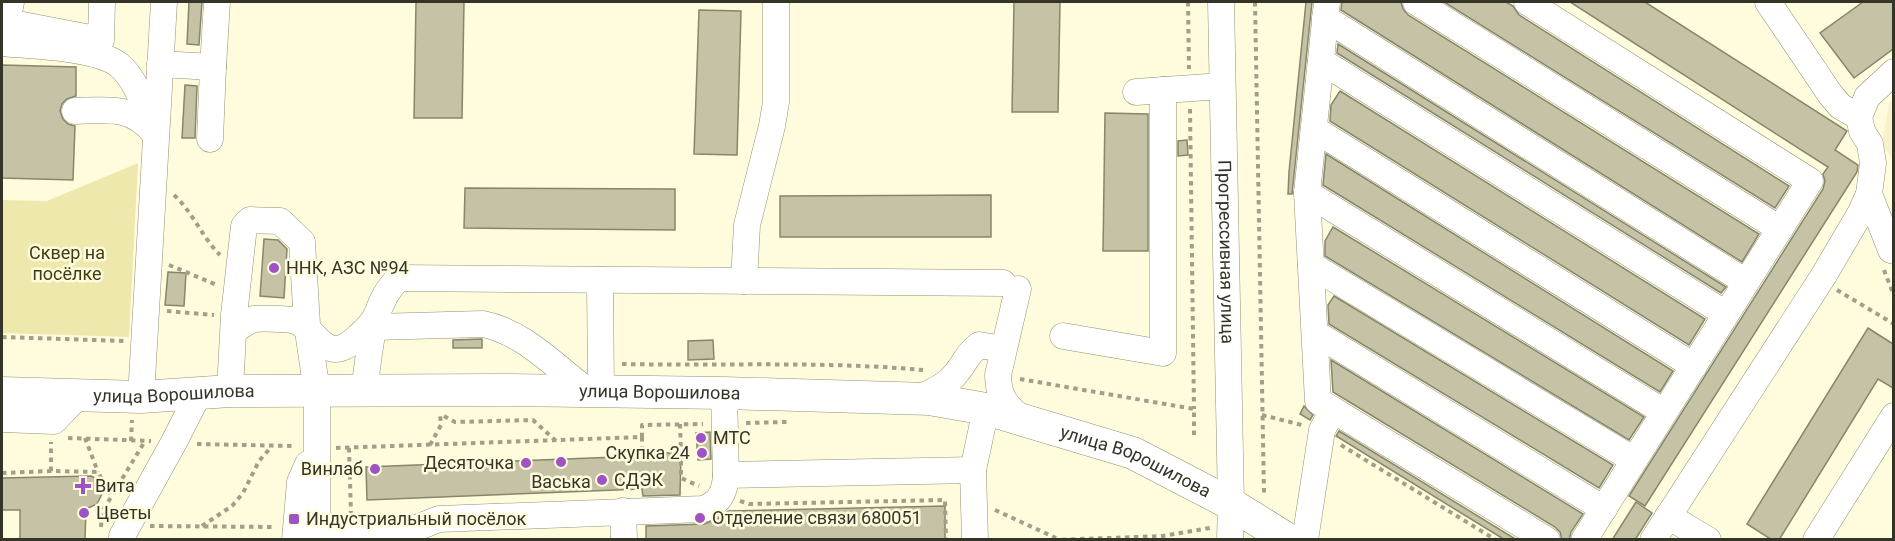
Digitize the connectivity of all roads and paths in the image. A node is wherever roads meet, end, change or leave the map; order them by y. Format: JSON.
{"nodes":[{"id":1,"x":11,"y":2,"type":"edge"},
{"id":2,"x":102,"y":2,"type":"edge"},
{"id":3,"x":164,"y":2,"type":"edge"},
{"id":4,"x":217,"y":2,"type":"edge"},
{"id":5,"x":776,"y":2,"type":"edge"},
{"id":6,"x":1188,"y":2,"type":"edge"},
{"id":7,"x":1221,"y":2,"type":"edge"},
{"id":8,"x":1255,"y":2,"type":"edge"},
{"id":9,"x":1416,"y":2,"type":"edge"},
{"id":10,"x":1527,"y":2,"type":"edge"},
{"id":11,"x":1768,"y":2,"type":"edge"},
{"id":12,"x":1326,"y":10,"type":"edge"},
{"id":13,"x":2,"y":44,"type":"edge"},
{"id":14,"x":1321,"y":61,"type":"junction"},
{"id":15,"x":160,"y":64,"type":"junction"},
{"id":16,"x":213,"y":67,"type":"junction"},
{"id":17,"x":1893,"y":72,"type":"edge"},
{"id":18,"x":1222,"y":86,"type":"junction"},
{"id":19,"x":1190,"y":88,"type":"junction"},
{"id":20,"x":1163,"y":90,"type":"junction"},
{"id":21,"x":1136,"y":92,"type":"dead end"},
{"id":22,"x":75,"y":111,"type":"dead end"},
{"id":23,"x":1859,"y":117,"type":"junction"},
{"id":24,"x":1314,"y":129,"type":"junction"},
{"id":25,"x":151,"y":135,"type":"junction"},
{"id":26,"x":210,"y":139,"type":"dead end"},
{"id":27,"x":154,"y":171,"type":"junction"},
{"id":28,"x":1307,"y":193,"type":"junction"},
{"id":29,"x":1869,"y":194,"type":"junction"},
{"id":30,"x":1780,"y":229,"type":"junction"},
{"id":31,"x":1893,"y":253,"type":"edge"},
{"id":32,"x":149,"y":258,"type":"junction"},
{"id":33,"x":1311,"y":265,"type":"junction"},
{"id":34,"x":600,"y":280,"type":"junction"},
{"id":35,"x":744,"y":281,"type":"junction"},
{"id":36,"x":1746,"y":282,"type":"junction"},
{"id":37,"x":237,"y":287,"type":"junction"},
{"id":38,"x":1835,"y":289,"type":"dead end"},
{"id":39,"x":1726,"y":314,"type":"junction"},
{"id":40,"x":375,"y":322,"type":"junction"},
{"id":41,"x":1893,"y":324,"type":"edge"},
{"id":42,"x":234,"y":330,"type":"junction"},
{"id":43,"x":310,"y":333,"type":"junction"},
{"id":44,"x":1315,"y":333,"type":"junction"},
{"id":45,"x":1063,"y":336,"type":"dead end"},
{"id":46,"x":2,"y":337,"type":"edge"},
{"id":47,"x":135,"y":341,"type":"dead end"},
{"id":48,"x":1003,"y":348,"type":"junction"},
{"id":49,"x":1694,"y":366,"type":"junction"},
{"id":50,"x":960,"y":369,"type":"junction"},
{"id":51,"x":998,"y":375,"type":"junction"},
{"id":52,"x":596,"y":382,"type":"junction"},
{"id":53,"x":230,"y":390,"type":"junction"},
{"id":54,"x":364,"y":391,"type":"junction"},
{"id":55,"x":317,"y":392,"type":"junction"},
{"id":56,"x":2,"y":393,"type":"edge"},
{"id":57,"x":199,"y":393,"type":"junction"},
{"id":58,"x":730,"y":393,"type":"junction"},
{"id":59,"x":78,"y":396,"type":"junction"},
{"id":60,"x":919,"y":398,"type":"junction"},
{"id":61,"x":136,"y":404,"type":"junction"},
{"id":62,"x":986,"y":409,"type":"junction"},
{"id":63,"x":1194,"y":409,"type":"junction"},
{"id":64,"x":1333,"y":410,"type":"junction"},
{"id":65,"x":1664,"y":412,"type":"junction"},
{"id":66,"x":1262,"y":416,"type":"junction"},
{"id":67,"x":2,"y":419,"type":"edge"},
{"id":68,"x":1021,"y":419,"type":"junction"},
{"id":69,"x":796,"y":422,"type":"dead end"},
{"id":70,"x":725,"y":423,"type":"junction"},
{"id":71,"x":680,"y":424,"type":"junction"},
{"id":72,"x":1890,"y":428,"type":"edge"},
{"id":73,"x":1321,"y":434,"type":"junction"},
{"id":74,"x":51,"y":437,"type":"dead end"},
{"id":75,"x":85,"y":438,"type":"dead end"},
{"id":76,"x":1194,"y":438,"type":"dead end"},
{"id":77,"x":131,"y":441,"type":"dead end"},
{"id":78,"x":145,"y":441,"type":"dead end"},
{"id":79,"x":556,"y":441,"type":"junction"},
{"id":80,"x":272,"y":446,"type":"dead end"},
{"id":81,"x":429,"y":446,"type":"junction"},
{"id":82,"x":349,"y":448,"type":"junction"},
{"id":83,"x":322,"y":450,"type":"junction"},
{"id":84,"x":681,"y":453,"type":"dead end"},
{"id":85,"x":1634,"y":460,"type":"junction"},
{"id":86,"x":973,"y":470,"type":"junction"},
{"id":87,"x":51,"y":471,"type":"junction"},
{"id":88,"x":2,"y":472,"type":"edge"},
{"id":89,"x":98,"y":472,"type":"junction"},
{"id":90,"x":726,"y":475,"type":"junction"},
{"id":91,"x":1263,"y":493,"type":"dead end"},
{"id":92,"x":111,"y":496,"type":"junction"},
{"id":93,"x":974,"y":500,"type":"junction"},
{"id":94,"x":1608,"y":501,"type":"junction"},
{"id":95,"x":623,"y":511,"type":"junction"},
{"id":96,"x":1668,"y":516,"type":"junction"},
{"id":97,"x":201,"y":526,"type":"junction"},
{"id":98,"x":1230,"y":526,"type":"edge"},
{"id":99,"x":146,"y":527,"type":"dead end"},
{"id":100,"x":439,"y":529,"type":"edge"},
{"id":101,"x":112,"y":534,"type":"edge"},
{"id":102,"x":318,"y":535,"type":"edge"},
{"id":103,"x":1059,"y":539,"type":"edge"},
{"id":104,"x":624,"y":540,"type":"edge"},
{"id":105,"x":975,"y":540,"type":"edge"},
{"id":106,"x":1053,"y":540,"type":"edge"},
{"id":107,"x":1289,"y":540,"type":"edge"},
{"id":108,"x":1305,"y":540,"type":"edge"},
{"id":109,"x":1496,"y":540,"type":"edge"},
{"id":110,"x":1547,"y":540,"type":"edge"},
{"id":111,"x":1584,"y":540,"type":"edge"},
{"id":112,"x":1604,"y":540,"type":"edge"},
{"id":113,"x":1653,"y":540,"type":"edge"},
{"id":114,"x":1708,"y":540,"type":"edge"},
{"id":115,"x":1816,"y":540,"type":"edge"}],
"edges":[{"from":1,"to":2,"type":"street"},
{"from":3,"to":15,"type":"street"},
{"from":4,"to":16,"type":"street"},
{"from":5,"to":35,"type":"street"},
{"from":6,"to":19,"type":"path"},
{"from":7,"to":18,"type":"street","name":"Прогрессивная улица"},
{"from":8,"to":66,"type":"path"},
{"from":9,"to":30,"type":"street"},
{"from":10,"to":30,"type":"street"},
{"from":11,"to":23,"type":"street"},
{"from":12,"to":14,"type":"street"},
{"from":12,"to":36,"type":"street"},
{"from":13,"to":25,"type":"street"},
{"from":14,"to":24,"type":"street"},
{"from":14,"to":39,"type":"street"},
{"from":15,"to":16,"type":"street"},
{"from":15,"to":25,"type":"street"},
{"from":16,"to":26,"type":"street"},
{"from":17,"to":23,"type":"street"},
{"from":18,"to":19,"type":"street"},
{"from":18,"to":98,"type":"street","name":"Прогрессивная улица"},
{"from":19,"to":20,"type":"street"},
{"from":19,"to":63,"type":"path"},
{"from":20,"to":21,"type":"street"},
{"from":20,"to":45,"type":"street"},
{"from":22,"to":25,"type":"street"},
{"from":23,"to":29,"type":"street"},
{"from":24,"to":28,"type":"street"},
{"from":24,"to":49,"type":"street"},
{"from":25,"to":27,"type":"street"},
{"from":27,"to":32,"type":"street"},
{"from":27,"to":37,"type":"path"},
{"from":28,"to":33,"type":"street"},
{"from":28,"to":65,"type":"street"},
{"from":29,"to":31,"type":"street"},
{"from":29,"to":96,"type":"street"},
{"from":30,"to":36,"type":"street"},
{"from":32,"to":37,"type":"path"},
{"from":32,"to":61,"type":"street"},
{"from":33,"to":44,"type":"street"},
{"from":33,"to":85,"type":"street"},
{"from":34,"to":35,"type":"street"},
{"from":34,"to":40,"type":"street"},
{"from":34,"to":52,"type":"street"},
{"from":35,"to":48,"type":"street"},
{"from":36,"to":39,"type":"street"},
{"from":37,"to":42,"type":"street"},
{"from":37,"to":43,"type":"street"},
{"from":38,"to":41,"type":"path"},
{"from":39,"to":49,"type":"street"},
{"from":40,"to":43,"type":"street"},
{"from":40,"to":52,"type":"street"},
{"from":40,"to":54,"type":"street"},
{"from":42,"to":43,"type":"street"},
{"from":42,"to":53,"type":"street"},
{"from":43,"to":55,"type":"street"},
{"from":44,"to":64,"type":"street"},
{"from":44,"to":94,"type":"street"},
{"from":46,"to":47,"type":"path"},
{"from":48,"to":50,"type":"street"},
{"from":48,"to":51,"type":"street"},
{"from":49,"to":65,"type":"street"},
{"from":50,"to":52,"type":"path"},
{"from":50,"to":60,"type":"street"},
{"from":51,"to":63,"type":"path"},
{"from":51,"to":68,"type":"street"},
{"from":52,"to":54,"type":"main road","name":"улица Ворошилова"},
{"from":52,"to":58,"type":"main road","name":"улица Ворошилова"},
{"from":53,"to":55,"type":"main road","name":"улица Ворошилова"},
{"from":53,"to":57,"type":"main road","name":"улица Ворошилова"},
{"from":54,"to":55,"type":"main road","name":"улица Ворошилова"},
{"from":55,"to":83,"type":"street"},
{"from":56,"to":59,"type":"main road","name":"улица Ворошилова"},
{"from":57,"to":61,"type":"main road","name":"улица Ворошилова"},
{"from":57,"to":101,"type":"street"},
{"from":58,"to":60,"type":"main road","name":"улица Ворошилова"},
{"from":58,"to":70,"type":"street"},
{"from":59,"to":61,"type":"main road","name":"улица Ворошилова"},
{"from":59,"to":67,"type":"street"},
{"from":60,"to":62,"type":"main road","name":"улица Ворошилова"},
{"from":61,"to":77,"type":"path"},
{"from":62,"to":68,"type":"main road","name":"улица Ворошилова"},
{"from":62,"to":86,"type":"street"},
{"from":63,"to":76,"type":"path"},
{"from":64,"to":73,"type":"street"},
{"from":64,"to":110,"type":"street"},
{"from":65,"to":85,"type":"street"},
{"from":66,"to":73,"type":"path"},
{"from":66,"to":91,"type":"path"},
{"from":68,"to":98,"type":"main road","name":"улица Ворошилова"},
{"from":69,"to":70,"type":"path"},
{"from":70,"to":71,"type":"path"},
{"from":70,"to":90,"type":"street"},
{"from":71,"to":79,"type":"path"},
{"from":71,"to":84,"type":"path"},
{"from":72,"to":115,"type":"street"},
{"from":73,"to":108,"type":"street"},
{"from":73,"to":109,"type":"path"},
{"from":74,"to":87,"type":"path"},
{"from":75,"to":89,"type":"path"},
{"from":78,"to":92,"type":"path"},
{"from":79,"to":81,"type":"path"},
{"from":79,"to":81,"type":"path"},
{"from":80,"to":97,"type":"path"},
{"from":81,"to":82,"type":"path"},
{"from":82,"to":83,"type":"path"},
{"from":82,"to":102,"type":"path"},
{"from":83,"to":102,"type":"street"},
{"from":85,"to":94,"type":"street"},
{"from":86,"to":90,"type":"street"},
{"from":86,"to":93,"type":"street"},
{"from":87,"to":88,"type":"path"},
{"from":87,"to":89,"type":"path"},
{"from":89,"to":92,"type":"path"},
{"from":90,"to":95,"type":"street"},
{"from":92,"to":101,"type":"path"},
{"from":93,"to":103,"type":"path"},
{"from":93,"to":105,"type":"street"},
{"from":94,"to":111,"type":"street"},
{"from":94,"to":112,"type":"street"},
{"from":95,"to":100,"type":"street"},
{"from":95,"to":104,"type":"street"},
{"from":96,"to":113,"type":"street"},
{"from":96,"to":114,"type":"street"},
{"from":97,"to":99,"type":"path"},
{"from":97,"to":102,"type":"path"},
{"from":98,"to":103,"type":"path"},
{"from":98,"to":107,"type":"main road","name":"улица Ворошилова"},
{"from":100,"to":102,"type":"street"},
{"from":103,"to":106,"type":"path"}]}
